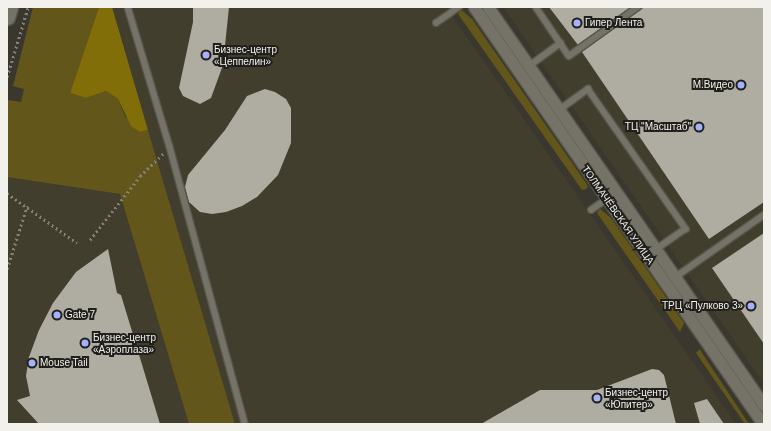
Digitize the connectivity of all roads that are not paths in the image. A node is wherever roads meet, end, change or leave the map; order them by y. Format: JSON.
{"nodes":[{"id":1,"x":10,"y":7,"type":"edge"},
{"id":2,"x":128,"y":7,"type":"edge"},
{"id":3,"x":459,"y":7,"type":"edge"},
{"id":4,"x":474,"y":7,"type":"edge"},
{"id":5,"x":488,"y":7,"type":"edge"},
{"id":6,"x":536,"y":7,"type":"edge"},
{"id":7,"x":638,"y":7,"type":"edge"},
{"id":8,"x":7,"y":17,"type":"edge"},
{"id":9,"x":436,"y":23,"type":"dead end"},
{"id":10,"x":561,"y":44,"type":"junction"},
{"id":11,"x":529,"y":66,"type":"junction"},
{"id":12,"x":559,"y":110,"type":"junction"},
{"id":13,"x":607,"y":199,"type":"junction"},
{"id":14,"x":591,"y":210,"type":"dead end"},
{"id":15,"x":764,"y":215,"type":"edge"},
{"id":16,"x":656,"y":250,"type":"junction"},
{"id":17,"x":670,"y":280,"type":"junction"},
{"id":18,"x":705,"y":330,"type":"junction"},
{"id":19,"x":764,"y":406,"type":"edge"},
{"id":20,"x":245,"y":424,"type":"edge"},
{"id":21,"x":763,"y":424,"type":"edge"}],
"edges":[{"from":1,"to":8,"type":"street"},
{"from":2,"to":20,"type":"lane"},
{"from":3,"to":9,"type":"lane"},
{"from":4,"to":13,"type":"street","name":"ТОЛМАЧЁВСКАЯ УЛИЦА"},
{"from":5,"to":11,"type":"street","name":"ТОЛМАЧЁВСКАЯ УЛИЦА"},
{"from":6,"to":10,"type":"lane"},
{"from":7,"to":10,"type":"lane"},
{"from":10,"to":11,"type":"lane"},
{"from":11,"to":12,"type":"street","name":"ТОЛМАЧЁВСКАЯ УЛИЦА"},
{"from":12,"to":16,"type":"street","name":"ТОЛМАЧЁВСКАЯ УЛИЦА"},
{"from":12,"to":16,"type":"lane"},
{"from":13,"to":14,"type":"lane"},
{"from":13,"to":17,"type":"street","name":"ТОЛМАЧЁВСКАЯ УЛИЦА"},
{"from":15,"to":17,"type":"lane"},
{"from":16,"to":17,"type":"street","name":"ТОЛМАЧЁВСКАЯ УЛИЦА"},
{"from":17,"to":18,"type":"street","name":"ТОЛМАЧЁВСКАЯ УЛИЦА"},
{"from":18,"to":19,"type":"street","name":"ТОЛМАЧЁВСКАЯ УЛИЦА"},
{"from":18,"to":21,"type":"street","name":"ТОЛМАЧЁВСКАЯ УЛИЦА"}]}
